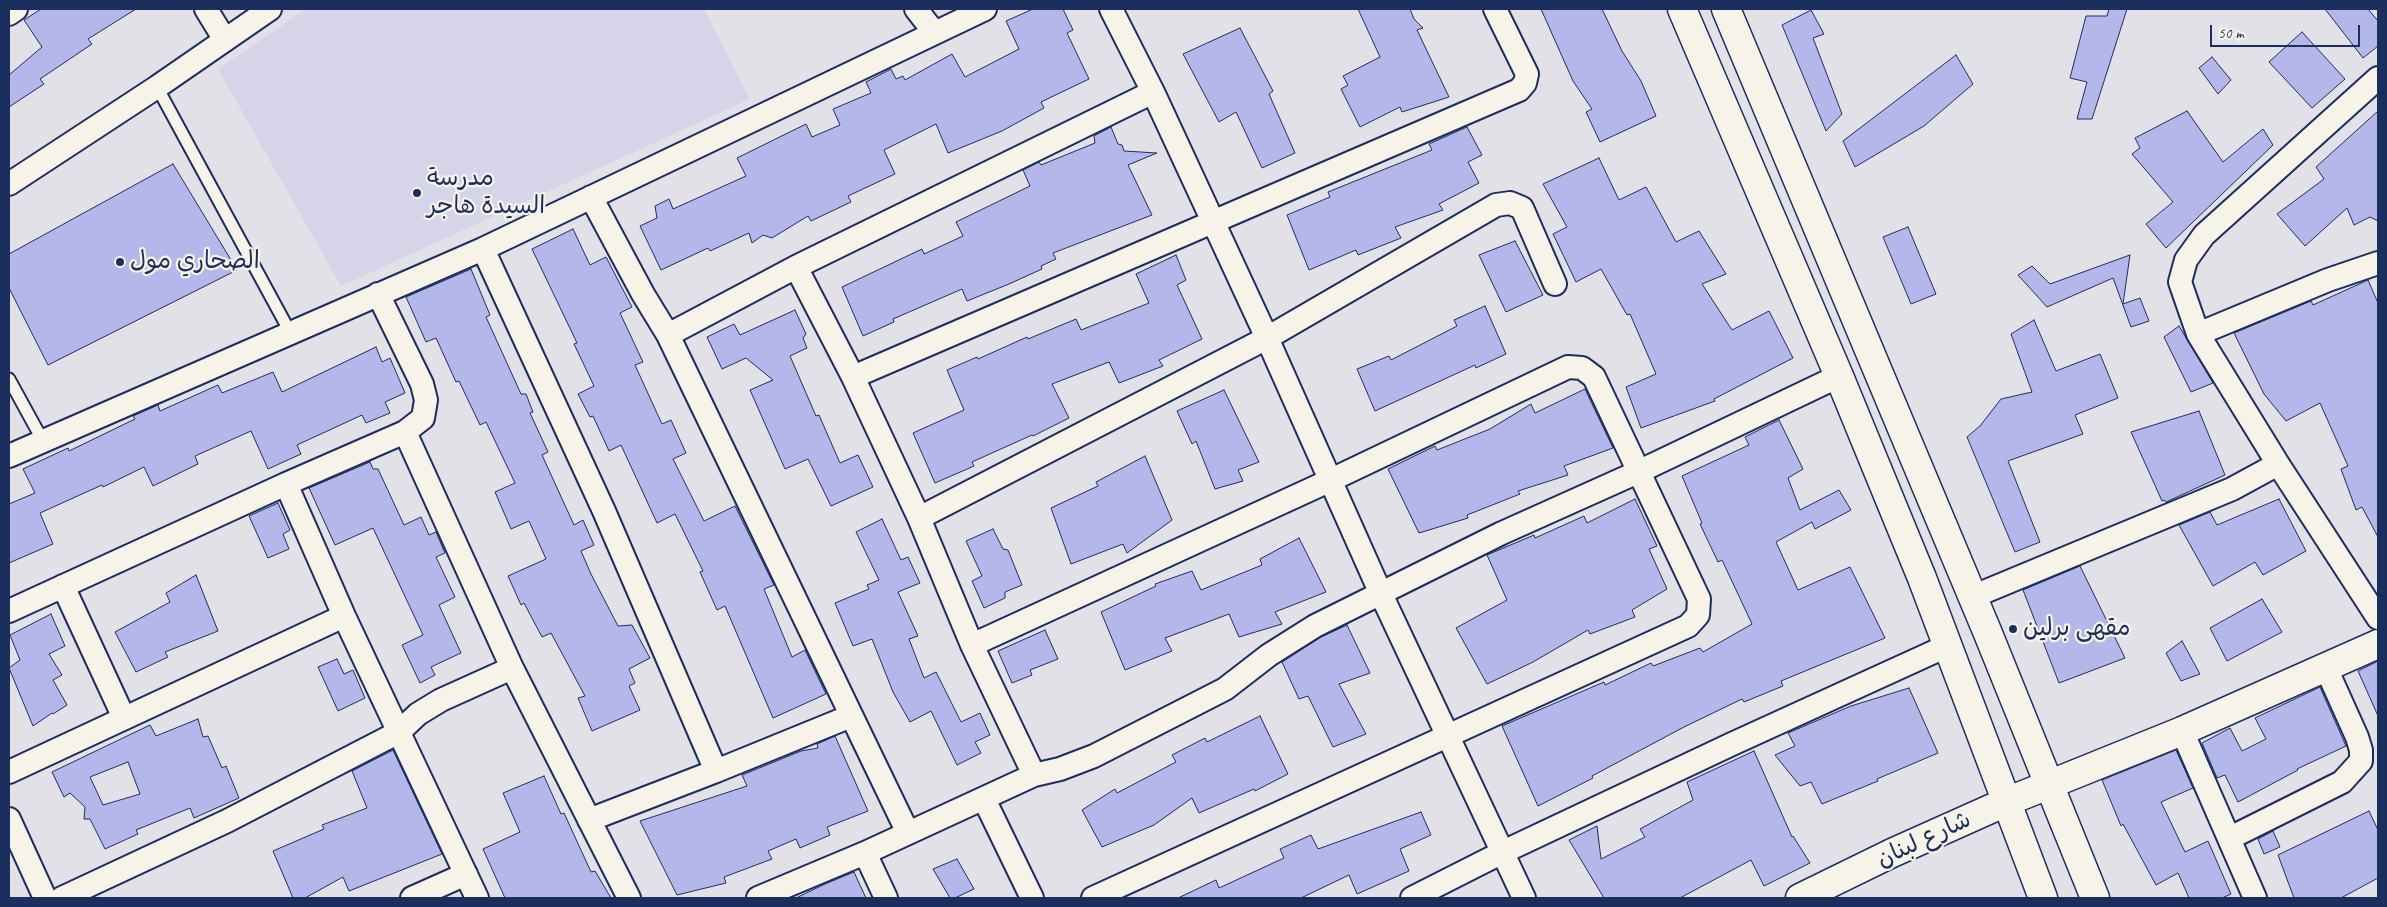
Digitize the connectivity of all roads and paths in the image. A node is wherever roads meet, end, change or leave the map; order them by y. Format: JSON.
{"nodes":[{"id":1,"x":16,"y":9,"type":"edge"},
{"id":2,"x":206,"y":9,"type":"edge"},
{"id":3,"x":270,"y":9,"type":"edge"},
{"id":4,"x":916,"y":9,"type":"edge"},
{"id":5,"x":984,"y":9,"type":"edge"},
{"id":6,"x":1111,"y":9,"type":"edge"},
{"id":7,"x":1495,"y":9,"type":"edge"},
{"id":8,"x":1682,"y":9,"type":"edge"},
{"id":9,"x":1726,"y":9,"type":"edge"},
{"id":10,"x":9,"y":14,"type":"edge"},
{"id":11,"x":934,"y":32,"type":"junction"},
{"id":12,"x":225,"y":40,"type":"junction"},
{"id":13,"x":2378,"y":78,"type":"edge"},
{"id":14,"x":157,"y":87,"type":"junction"},
{"id":15,"x":1153,"y":92,"type":"junction"},
{"id":16,"x":9,"y":184,"type":"edge"},
{"id":17,"x":591,"y":197,"type":"junction"},
{"id":18,"x":1213,"y":223,"type":"junction"},
{"id":19,"x":483,"y":249,"type":"junction"},
{"id":20,"x":2378,"y":263,"type":"edge"},
{"id":21,"x":796,"y":266,"type":"junction"},
{"id":22,"x":1555,"y":284,"type":"dead end"},
{"id":23,"x":378,"y":294,"type":"junction"},
{"id":24,"x":290,"y":332,"type":"junction"},
{"id":25,"x":2198,"y":334,"type":"junction"},
{"id":26,"x":668,"y":335,"type":"junction"},
{"id":27,"x":1266,"y":338,"type":"junction"},
{"id":28,"x":1839,"y":376,"type":"junction"},
{"id":29,"x":853,"y":377,"type":"junction"},
{"id":30,"x":9,"y":379,"type":"edge"},
{"id":31,"x":405,"y":432,"type":"junction"},
{"id":32,"x":43,"y":441,"type":"junction"},
{"id":33,"x":9,"y":456,"type":"edge"},
{"id":34,"x":2278,"y":464,"type":"junction"},
{"id":35,"x":1638,"y":472,"type":"junction"},
{"id":36,"x":1331,"y":480,"type":"junction"},
{"id":37,"x":286,"y":484,"type":"junction"},
{"id":38,"x":919,"y":518,"type":"junction"},
{"id":39,"x":63,"y":586,"type":"junction"},
{"id":40,"x":1381,"y":594,"type":"junction"},
{"id":41,"x":1972,"y":597,"type":"junction"},
{"id":42,"x":9,"y":611,"type":"edge"},
{"id":43,"x":344,"y":616,"type":"junction"},
{"id":44,"x":2378,"y":618,"type":"edge"},
{"id":45,"x":2378,"y":644,"type":"edge"},
{"id":46,"x":972,"y":645,"type":"junction"},
{"id":47,"x":1948,"y":645,"type":"junction"},
{"id":48,"x":512,"y":668,"type":"junction"},
{"id":49,"x":2326,"y":668,"type":"junction"},
{"id":50,"x":851,"y":716,"type":"junction"},
{"id":51,"x":124,"y":718,"type":"junction"},
{"id":52,"x":2182,"y":731,"type":"junction"},
{"id":53,"x":399,"y":732,"type":"junction"},
{"id":54,"x":1447,"y":737,"type":"junction"},
{"id":55,"x":716,"y":771,"type":"junction"},
{"id":56,"x":9,"y":772,"type":"edge"},
{"id":57,"x":1034,"y":775,"type":"junction"},
{"id":58,"x":2048,"y":784,"type":"junction"},
{"id":59,"x":984,"y":799,"type":"junction"},
{"id":60,"x":2006,"y":802,"type":"junction"},
{"id":61,"x":9,"y":819,"type":"edge"},
{"id":62,"x":589,"y":820,"type":"junction"},
{"id":63,"x":908,"y":833,"type":"junction"},
{"id":64,"x":2230,"y":838,"type":"junction"},
{"id":65,"x":865,"y":853,"type":"junction"},
{"id":66,"x":1501,"y":853,"type":"junction"},
{"id":67,"x":466,"y":874,"type":"junction"},
{"id":68,"x":44,"y":898,"type":"edge"},
{"id":69,"x":62,"y":898,"type":"edge"},
{"id":70,"x":412,"y":898,"type":"edge"},
{"id":71,"x":477,"y":898,"type":"edge"},
{"id":72,"x":629,"y":898,"type":"edge"},
{"id":73,"x":758,"y":898,"type":"edge"},
{"id":74,"x":886,"y":898,"type":"edge"},
{"id":75,"x":1032,"y":898,"type":"edge"},
{"id":76,"x":1093,"y":898,"type":"edge"},
{"id":77,"x":1412,"y":898,"type":"edge"},
{"id":78,"x":1524,"y":898,"type":"edge"},
{"id":79,"x":1800,"y":898,"type":"edge"},
{"id":80,"x":2043,"y":898,"type":"edge"},
{"id":81,"x":2095,"y":898,"type":"edge"},
{"id":82,"x":2255,"y":898,"type":"edge"}],
"edges":[{"from":1,"to":10,"type":"street"},
{"from":2,"to":12,"type":"street"},
{"from":3,"to":12,"type":"street"},
{"from":4,"to":11,"type":"street"},
{"from":5,"to":11,"type":"street"},
{"from":6,"to":15,"type":"street"},
{"from":7,"to":18,"type":"street"},
{"from":8,"to":28,"type":"main road"},
{"from":9,"to":41,"type":"main road"},
{"from":11,"to":17,"type":"street"},
{"from":12,"to":14,"type":"street"},
{"from":13,"to":25,"type":"street"},
{"from":14,"to":16,"type":"street"},
{"from":14,"to":24,"type":"lane"},
{"from":15,"to":18,"type":"street"},
{"from":15,"to":21,"type":"street"},
{"from":17,"to":19,"type":"street"},
{"from":17,"to":26,"type":"street"},
{"from":18,"to":27,"type":"street"},
{"from":18,"to":29,"type":"street"},
{"from":19,"to":23,"type":"street"},
{"from":19,"to":55,"type":"street"},
{"from":20,"to":25,"type":"street"},
{"from":21,"to":26,"type":"street"},
{"from":21,"to":29,"type":"street"},
{"from":22,"to":27,"type":"street"},
{"from":23,"to":24,"type":"street"},
{"from":23,"to":31,"type":"street"},
{"from":24,"to":32,"type":"street"},
{"from":25,"to":34,"type":"street"},
{"from":26,"to":50,"type":"street"},
{"from":27,"to":36,"type":"street"},
{"from":27,"to":38,"type":"street"},
{"from":28,"to":35,"type":"street"},
{"from":28,"to":47,"type":"main road"},
{"from":29,"to":38,"type":"street"},
{"from":30,"to":32,"type":"lane"},
{"from":31,"to":37,"type":"street"},
{"from":31,"to":48,"type":"street"},
{"from":32,"to":33,"type":"street"},
{"from":34,"to":41,"type":"street"},
{"from":34,"to":44,"type":"street"},
{"from":35,"to":36,"type":"street"},
{"from":35,"to":40,"type":"street"},
{"from":35,"to":54,"type":"street"},
{"from":36,"to":40,"type":"street"},
{"from":36,"to":46,"type":"street"},
{"from":37,"to":39,"type":"street"},
{"from":37,"to":43,"type":"street"},
{"from":38,"to":46,"type":"street"},
{"from":39,"to":42,"type":"street"},
{"from":39,"to":51,"type":"street"},
{"from":40,"to":54,"type":"street"},
{"from":40,"to":57,"type":"street"},
{"from":41,"to":58,"type":"main road"},
{"from":43,"to":51,"type":"street"},
{"from":43,"to":53,"type":"street"},
{"from":45,"to":49,"type":"main road","name":"شارع لبنان"},
{"from":46,"to":57,"type":"street"},
{"from":47,"to":60,"type":"main road"},
{"from":47,"to":66,"type":"street"},
{"from":48,"to":53,"type":"street"},
{"from":48,"to":62,"type":"street"},
{"from":49,"to":52,"type":"main road","name":"شارع لبنان"},
{"from":49,"to":64,"type":"street"},
{"from":50,"to":55,"type":"street"},
{"from":50,"to":63,"type":"street"},
{"from":51,"to":56,"type":"street"},
{"from":52,"to":58,"type":"main road","name":"شارع لبنان"},
{"from":52,"to":64,"type":"street"},
{"from":53,"to":67,"type":"street"},
{"from":53,"to":69,"type":"street"},
{"from":54,"to":66,"type":"street"},
{"from":54,"to":76,"type":"street"},
{"from":55,"to":62,"type":"street"},
{"from":57,"to":59,"type":"street"},
{"from":58,"to":60,"type":"main road","name":"شارع لبنان"},
{"from":58,"to":81,"type":"main road"},
{"from":59,"to":63,"type":"street"},
{"from":59,"to":75,"type":"street"},
{"from":60,"to":79,"type":"main road","name":"شارع لبنان"},
{"from":60,"to":80,"type":"main road"},
{"from":61,"to":68,"type":"street"},
{"from":62,"to":72,"type":"street"},
{"from":63,"to":65,"type":"street"},
{"from":64,"to":82,"type":"street"},
{"from":65,"to":73,"type":"street"},
{"from":65,"to":74,"type":"street"},
{"from":66,"to":77,"type":"street"},
{"from":66,"to":78,"type":"street"},
{"from":67,"to":70,"type":"street"},
{"from":67,"to":71,"type":"street"}]}
